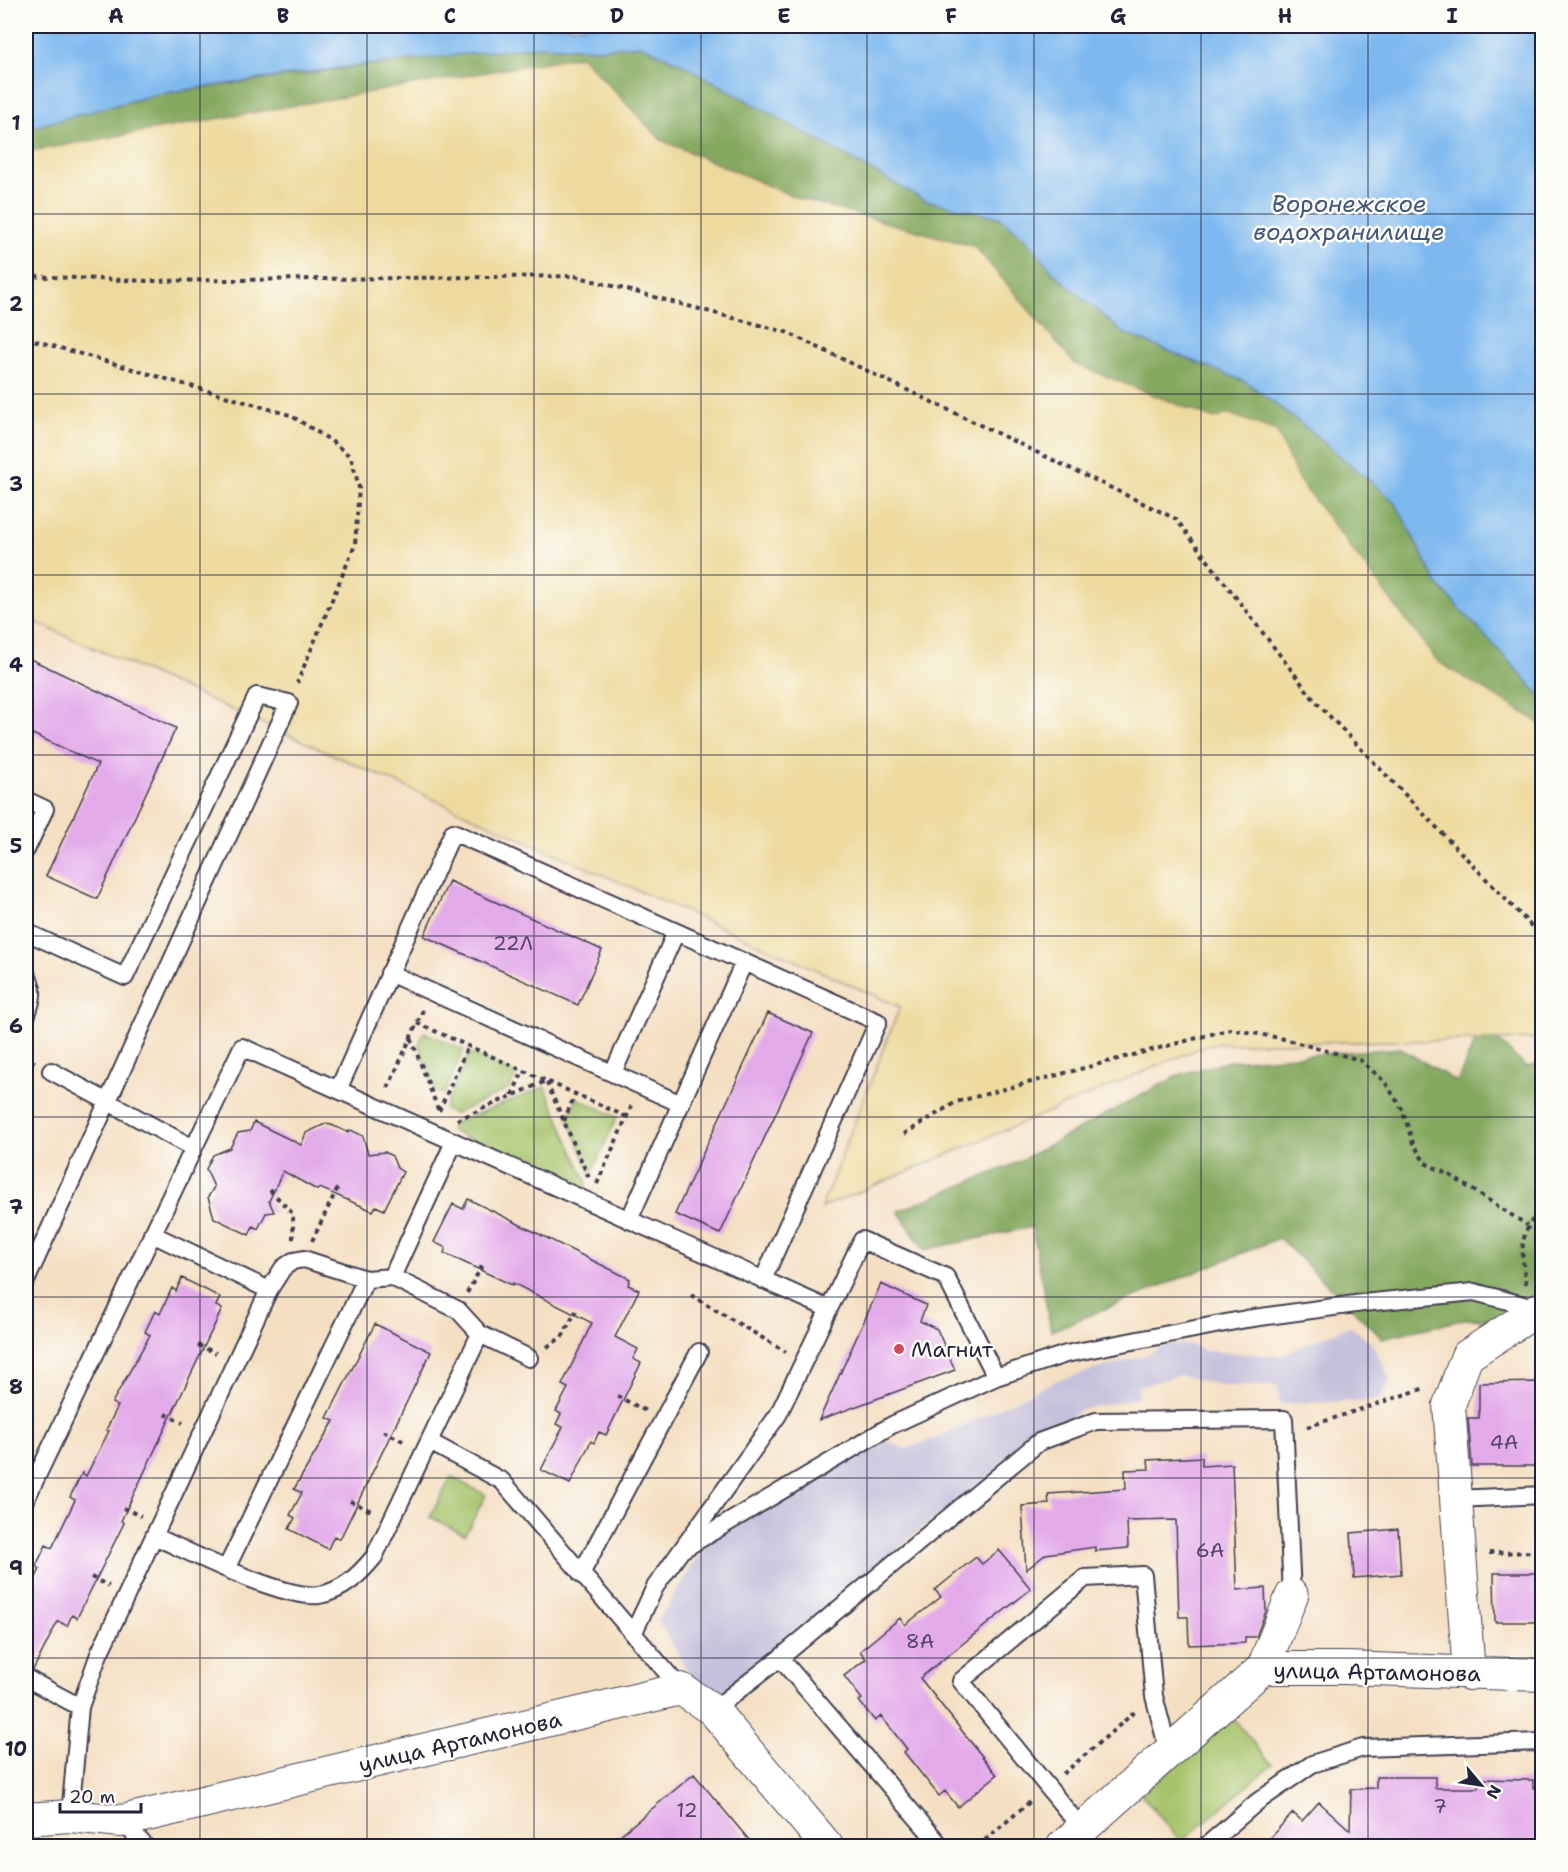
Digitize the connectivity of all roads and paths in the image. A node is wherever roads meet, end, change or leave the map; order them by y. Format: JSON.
{"nodes":[{"id":1,"x":26,"y":276,"type":"edge"},
{"id":2,"x":26,"y":338,"type":"edge"},
{"id":3,"x":289,"y":703,"type":"junction"},
{"id":4,"x":26,"y":800,"type":"edge"},
{"id":5,"x":26,"y":850,"type":"edge"},
{"id":6,"x":26,"y":932,"type":"edge"},
{"id":7,"x":676,"y":932,"type":"junction"},
{"id":8,"x":1542,"y":937,"type":"edge"},
{"id":9,"x":744,"y":962,"type":"junction"},
{"id":10,"x":390,"y":973,"type":"junction"},
{"id":11,"x":26,"y":974,"type":"edge"},
{"id":12,"x":431,"y":992,"type":"junction"},
{"id":13,"x":26,"y":1017,"type":"edge"},
{"id":14,"x":417,"y":1023,"type":"junction"},
{"id":15,"x":411,"y":1038,"type":"junction"},
{"id":16,"x":468,"y":1046,"type":"junction"},
{"id":17,"x":51,"y":1071,"type":"dead end"},
{"id":18,"x":523,"y":1071,"type":"junction"},
{"id":19,"x":613,"y":1073,"type":"junction"},
{"id":20,"x":546,"y":1081,"type":"junction"},
{"id":21,"x":640,"y":1086,"type":"junction"},
{"id":22,"x":338,"y":1090,"type":"junction"},
{"id":23,"x":575,"y":1094,"type":"junction"},
{"id":24,"x":512,"y":1096,"type":"junction"},
{"id":25,"x":106,"y":1101,"type":"junction"},
{"id":26,"x":681,"y":1104,"type":"junction"},
{"id":27,"x":379,"y":1108,"type":"junction"},
{"id":28,"x":439,"y":1113,"type":"junction"},
{"id":29,"x":627,"y":1117,"type":"junction"},
{"id":30,"x":564,"y":1121,"type":"junction"},
{"id":31,"x":430,"y":1131,"type":"junction"},
{"id":32,"x":904,"y":1134,"type":"dead end"},
{"id":33,"x":454,"y":1142,"type":"junction"},
{"id":34,"x":193,"y":1148,"type":"junction"},
{"id":35,"x":338,"y":1187,"type":"dead end"},
{"id":36,"x":270,"y":1190,"type":"dead end"},
{"id":37,"x":1542,"y":1207,"type":"edge"},
{"id":38,"x":629,"y":1220,"type":"junction"},
{"id":39,"x":1527,"y":1225,"type":"junction"},
{"id":40,"x":152,"y":1234,"type":"junction"},
{"id":41,"x":298,"y":1260,"type":"junction"},
{"id":42,"x":483,"y":1264,"type":"dead end"},
{"id":43,"x":392,"y":1277,"type":"junction"},
{"id":44,"x":366,"y":1279,"type":"junction"},
{"id":45,"x":762,"y":1280,"type":"junction"},
{"id":46,"x":26,"y":1281,"type":"edge"},
{"id":47,"x":269,"y":1290,"type":"junction"},
{"id":48,"x":691,"y":1295,"type":"dead end"},
{"id":49,"x":829,"y":1309,"type":"junction"},
{"id":50,"x":1541,"y":1309,"type":"edge"},
{"id":51,"x":458,"y":1310,"type":"junction"},
{"id":52,"x":576,"y":1311,"type":"dead end"},
{"id":53,"x":480,"y":1334,"type":"junction"},
{"id":54,"x":699,"y":1352,"type":"dead end"},
{"id":55,"x":529,"y":1358,"type":"joint"},
{"id":56,"x":802,"y":1364,"type":"junction"},
{"id":57,"x":1460,"y":1376,"type":"junction"},
{"id":58,"x":996,"y":1377,"type":"junction"},
{"id":59,"x":617,"y":1395,"type":"dead end"},
{"id":60,"x":663,"y":1420,"type":"junction"},
{"id":61,"x":1284,"y":1435,"type":"junction"},
{"id":62,"x":430,"y":1442,"type":"junction"},
{"id":63,"x":1542,"y":1495,"type":"edge"},
{"id":64,"x":26,"y":1499,"type":"edge"},
{"id":65,"x":1455,"y":1499,"type":"junction"},
{"id":66,"x":154,"y":1536,"type":"junction"},
{"id":67,"x":682,"y":1550,"type":"junction"},
{"id":68,"x":1542,"y":1552,"type":"edge"},
{"id":69,"x":1460,"y":1554,"type":"junction"},
{"id":70,"x":226,"y":1567,"type":"junction"},
{"id":71,"x":581,"y":1574,"type":"junction"},
{"id":72,"x":1292,"y":1595,"type":"joint"},
{"id":73,"x":633,"y":1634,"type":"junction"},
{"id":74,"x":780,"y":1658,"type":"junction"},
{"id":75,"x":1263,"y":1668,"type":"junction"},
{"id":76,"x":1469,"y":1674,"type":"junction"},
{"id":77,"x":1542,"y":1675,"type":"edge"},
{"id":78,"x":26,"y":1678,"type":"edge"},
{"id":79,"x":681,"y":1689,"type":"junction"},
{"id":80,"x":1155,"y":1695,"type":"junction"},
{"id":81,"x":80,"y":1707,"type":"junction"},
{"id":82,"x":713,"y":1710,"type":"junction"},
{"id":83,"x":1542,"y":1742,"type":"edge"},
{"id":84,"x":1168,"y":1750,"type":"junction"},
{"id":85,"x":1046,"y":1788,"type":"junction"},
{"id":86,"x":70,"y":1816,"type":"junction"},
{"id":87,"x":26,"y":1819,"type":"edge"},
{"id":88,"x":122,"y":1821,"type":"junction"},
{"id":89,"x":1072,"y":1838,"type":"edge"},
{"id":90,"x":145,"y":1846,"type":"edge"},
{"id":91,"x":827,"y":1846,"type":"edge"},
{"id":92,"x":941,"y":1846,"type":"edge"},
{"id":93,"x":978,"y":1846,"type":"edge"},
{"id":94,"x":1206,"y":1846,"type":"edge"}],
"edges":[{"from":1,"to":8,"type":"path"},
{"from":2,"to":3,"type":"path"},
{"from":3,"to":6,"type":"lane"},
{"from":3,"to":25,"type":"lane"},
{"from":4,"to":5,"type":"lane"},
{"from":7,"to":9,"type":"lane"},
{"from":7,"to":10,"type":"lane"},
{"from":7,"to":19,"type":"lane"},
{"from":9,"to":26,"type":"lane"},
{"from":9,"to":45,"type":"lane"},
{"from":10,"to":12,"type":"lane"},
{"from":10,"to":22,"type":"lane"},
{"from":11,"to":13,"type":"lane"},
{"from":12,"to":14,"type":"path"},
{"from":12,"to":19,"type":"lane"},
{"from":14,"to":15,"type":"path"},
{"from":14,"to":16,"type":"path"},
{"from":15,"to":27,"type":"path"},
{"from":15,"to":28,"type":"path"},
{"from":16,"to":18,"type":"path"},
{"from":16,"to":28,"type":"path"},
{"from":17,"to":25,"type":"lane"},
{"from":18,"to":20,"type":"path"},
{"from":18,"to":24,"type":"path"},
{"from":19,"to":21,"type":"lane"},
{"from":20,"to":23,"type":"path"},
{"from":20,"to":24,"type":"path"},
{"from":20,"to":30,"type":"path"},
{"from":21,"to":26,"type":"lane"},
{"from":21,"to":29,"type":"path"},
{"from":22,"to":27,"type":"lane"},
{"from":22,"to":34,"type":"lane"},
{"from":23,"to":29,"type":"path"},
{"from":23,"to":30,"type":"path"},
{"from":24,"to":31,"type":"path"},
{"from":25,"to":34,"type":"lane"},
{"from":25,"to":46,"type":"lane"},
{"from":26,"to":38,"type":"lane"},
{"from":27,"to":31,"type":"lane"},
{"from":28,"to":31,"type":"path"},
{"from":29,"to":30,"type":"path"},
{"from":31,"to":33,"type":"lane"},
{"from":32,"to":39,"type":"path"},
{"from":33,"to":38,"type":"lane"},
{"from":33,"to":43,"type":"lane"},
{"from":34,"to":40,"type":"lane"},
{"from":35,"to":41,"type":"path"},
{"from":36,"to":41,"type":"path"},
{"from":37,"to":39,"type":"path"},
{"from":38,"to":45,"type":"lane"},
{"from":39,"to":50,"type":"path"},
{"from":40,"to":47,"type":"lane"},
{"from":40,"to":64,"type":"lane"},
{"from":41,"to":44,"type":"lane"},
{"from":41,"to":47,"type":"lane"},
{"from":42,"to":51,"type":"path"},
{"from":43,"to":44,"type":"lane"},
{"from":43,"to":51,"type":"lane"},
{"from":44,"to":70,"type":"lane"},
{"from":45,"to":49,"type":"lane"},
{"from":47,"to":66,"type":"lane"},
{"from":48,"to":56,"type":"path"},
{"from":49,"to":56,"type":"lane"},
{"from":49,"to":58,"type":"lane"},
{"from":50,"to":57,"type":"street"},
{"from":50,"to":58,"type":"lane"},
{"from":51,"to":53,"type":"lane"},
{"from":52,"to":55,"type":"path"},
{"from":53,"to":55,"type":"lane"},
{"from":53,"to":62,"type":"lane"},
{"from":54,"to":60,"type":"lane"},
{"from":56,"to":67,"type":"lane"},
{"from":57,"to":61,"type":"path"},
{"from":57,"to":65,"type":"street"},
{"from":58,"to":67,"type":"lane"},
{"from":59,"to":60,"type":"path"},
{"from":60,"to":71,"type":"lane"},
{"from":61,"to":72,"type":"lane"},
{"from":61,"to":74,"type":"lane"},
{"from":62,"to":70,"type":"lane"},
{"from":62,"to":71,"type":"lane"},
{"from":63,"to":65,"type":"lane"},
{"from":65,"to":69,"type":"street"},
{"from":66,"to":70,"type":"lane"},
{"from":66,"to":81,"type":"lane"},
{"from":67,"to":73,"type":"lane"},
{"from":68,"to":69,"type":"path"},
{"from":69,"to":76,"type":"street"},
{"from":71,"to":73,"type":"lane"},
{"from":72,"to":75,"type":"street"},
{"from":73,"to":79,"type":"lane"},
{"from":74,"to":82,"type":"lane"},
{"from":74,"to":92,"type":"lane"},
{"from":75,"to":76,"type":"street","name":"улица Артамонова"},
{"from":75,"to":84,"type":"street","name":"улица Артамонова"},
{"from":76,"to":77,"type":"street","name":"улица Артамонова"},
{"from":78,"to":81,"type":"lane"},
{"from":79,"to":82,"type":"street"},
{"from":79,"to":88,"type":"street","name":"улица Артамонова"},
{"from":80,"to":84,"type":"lane"},
{"from":80,"to":85,"type":"path"},
{"from":80,"to":85,"type":"lane"},
{"from":81,"to":86,"type":"lane"},
{"from":82,"to":91,"type":"street"},
{"from":83,"to":94,"type":"lane"},
{"from":84,"to":89,"type":"street","name":"улица Артамонова"},
{"from":85,"to":89,"type":"lane"},
{"from":85,"to":93,"type":"path"},
{"from":86,"to":87,"type":"street","name":"улица Артамонова"},
{"from":86,"to":88,"type":"street","name":"улица Артамонова"},
{"from":88,"to":90,"type":"lane"}]}
